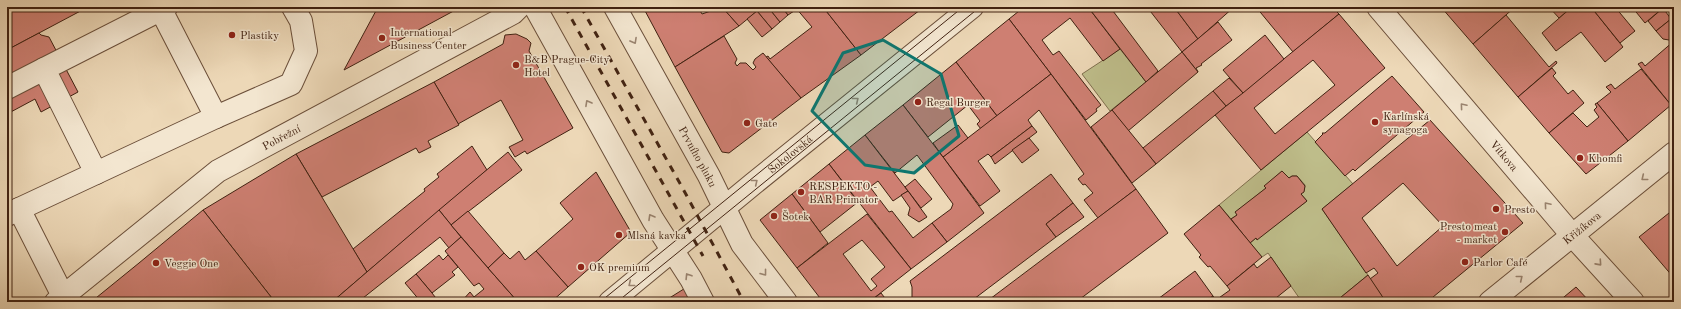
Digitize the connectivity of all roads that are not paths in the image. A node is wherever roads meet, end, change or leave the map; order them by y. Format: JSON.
{"nodes":[{"id":1,"x":293,"y":7,"type":"edge"},
{"id":2,"x":518,"y":7,"type":"edge"},
{"id":3,"x":536,"y":7,"type":"edge"},
{"id":4,"x":615,"y":7,"type":"edge"},
{"id":5,"x":972,"y":7,"type":"edge"},
{"id":6,"x":1378,"y":7,"type":"edge"},
{"id":7,"x":164,"y":8,"type":"edge"},
{"id":8,"x":44,"y":68,"type":"junction"},
{"id":9,"x":7,"y":88,"type":"edge"},
{"id":10,"x":216,"y":117,"type":"junction"},
{"id":11,"x":1674,"y":153,"type":"edge"},
{"id":12,"x":96,"y":173,"type":"junction"},
{"id":13,"x":725,"y":207,"type":"junction"},
{"id":14,"x":13,"y":212,"type":"edge"},
{"id":15,"x":1572,"y":235,"type":"junction"},
{"id":16,"x":672,"y":250,"type":"junction"},
{"id":17,"x":60,"y":299,"type":"edge"},
{"id":18,"x":610,"y":302,"type":"edge"},
{"id":19,"x":703,"y":302,"type":"edge"},
{"id":20,"x":786,"y":302,"type":"edge"},
{"id":21,"x":1490,"y":302,"type":"edge"},
{"id":22,"x":1633,"y":302,"type":"edge"}],
"edges":[{"from":1,"to":10,"type":"street"},
{"from":2,"to":17,"type":"street","name":"Pobřežní"},
{"from":16,"to":3,"type":"street","one_way":true},
{"from":4,"to":13,"type":"street","name":"Prvního pluku","one_way":true},
{"from":13,"to":5,"type":"street","name":"Sokolovská","one_way":true},
{"from":15,"to":6,"type":"street","name":"Vítkova","one_way":true},
{"from":7,"to":8,"type":"street"},
{"from":7,"to":10,"type":"street"},
{"from":8,"to":9,"type":"street"},
{"from":8,"to":12,"type":"street"},
{"from":10,"to":12,"type":"street"},
{"from":11,"to":15,"type":"street","name":"Křižíkova","one_way":true},
{"from":12,"to":14,"type":"street"},
{"from":13,"to":16,"type":"street","name":"Sokolovská"},
{"from":13,"to":20,"type":"street","name":"Prvního pluku","one_way":true},
{"from":14,"to":17,"type":"street","name":"Pobřežní"},
{"from":21,"to":15,"type":"street","name":"Křižíkova","one_way":true},
{"from":15,"to":22,"type":"street","name":"Vítkova","one_way":true},
{"from":16,"to":18,"type":"street","name":"Sokolovská","one_way":true},
{"from":19,"to":16,"type":"street","one_way":true}]}
